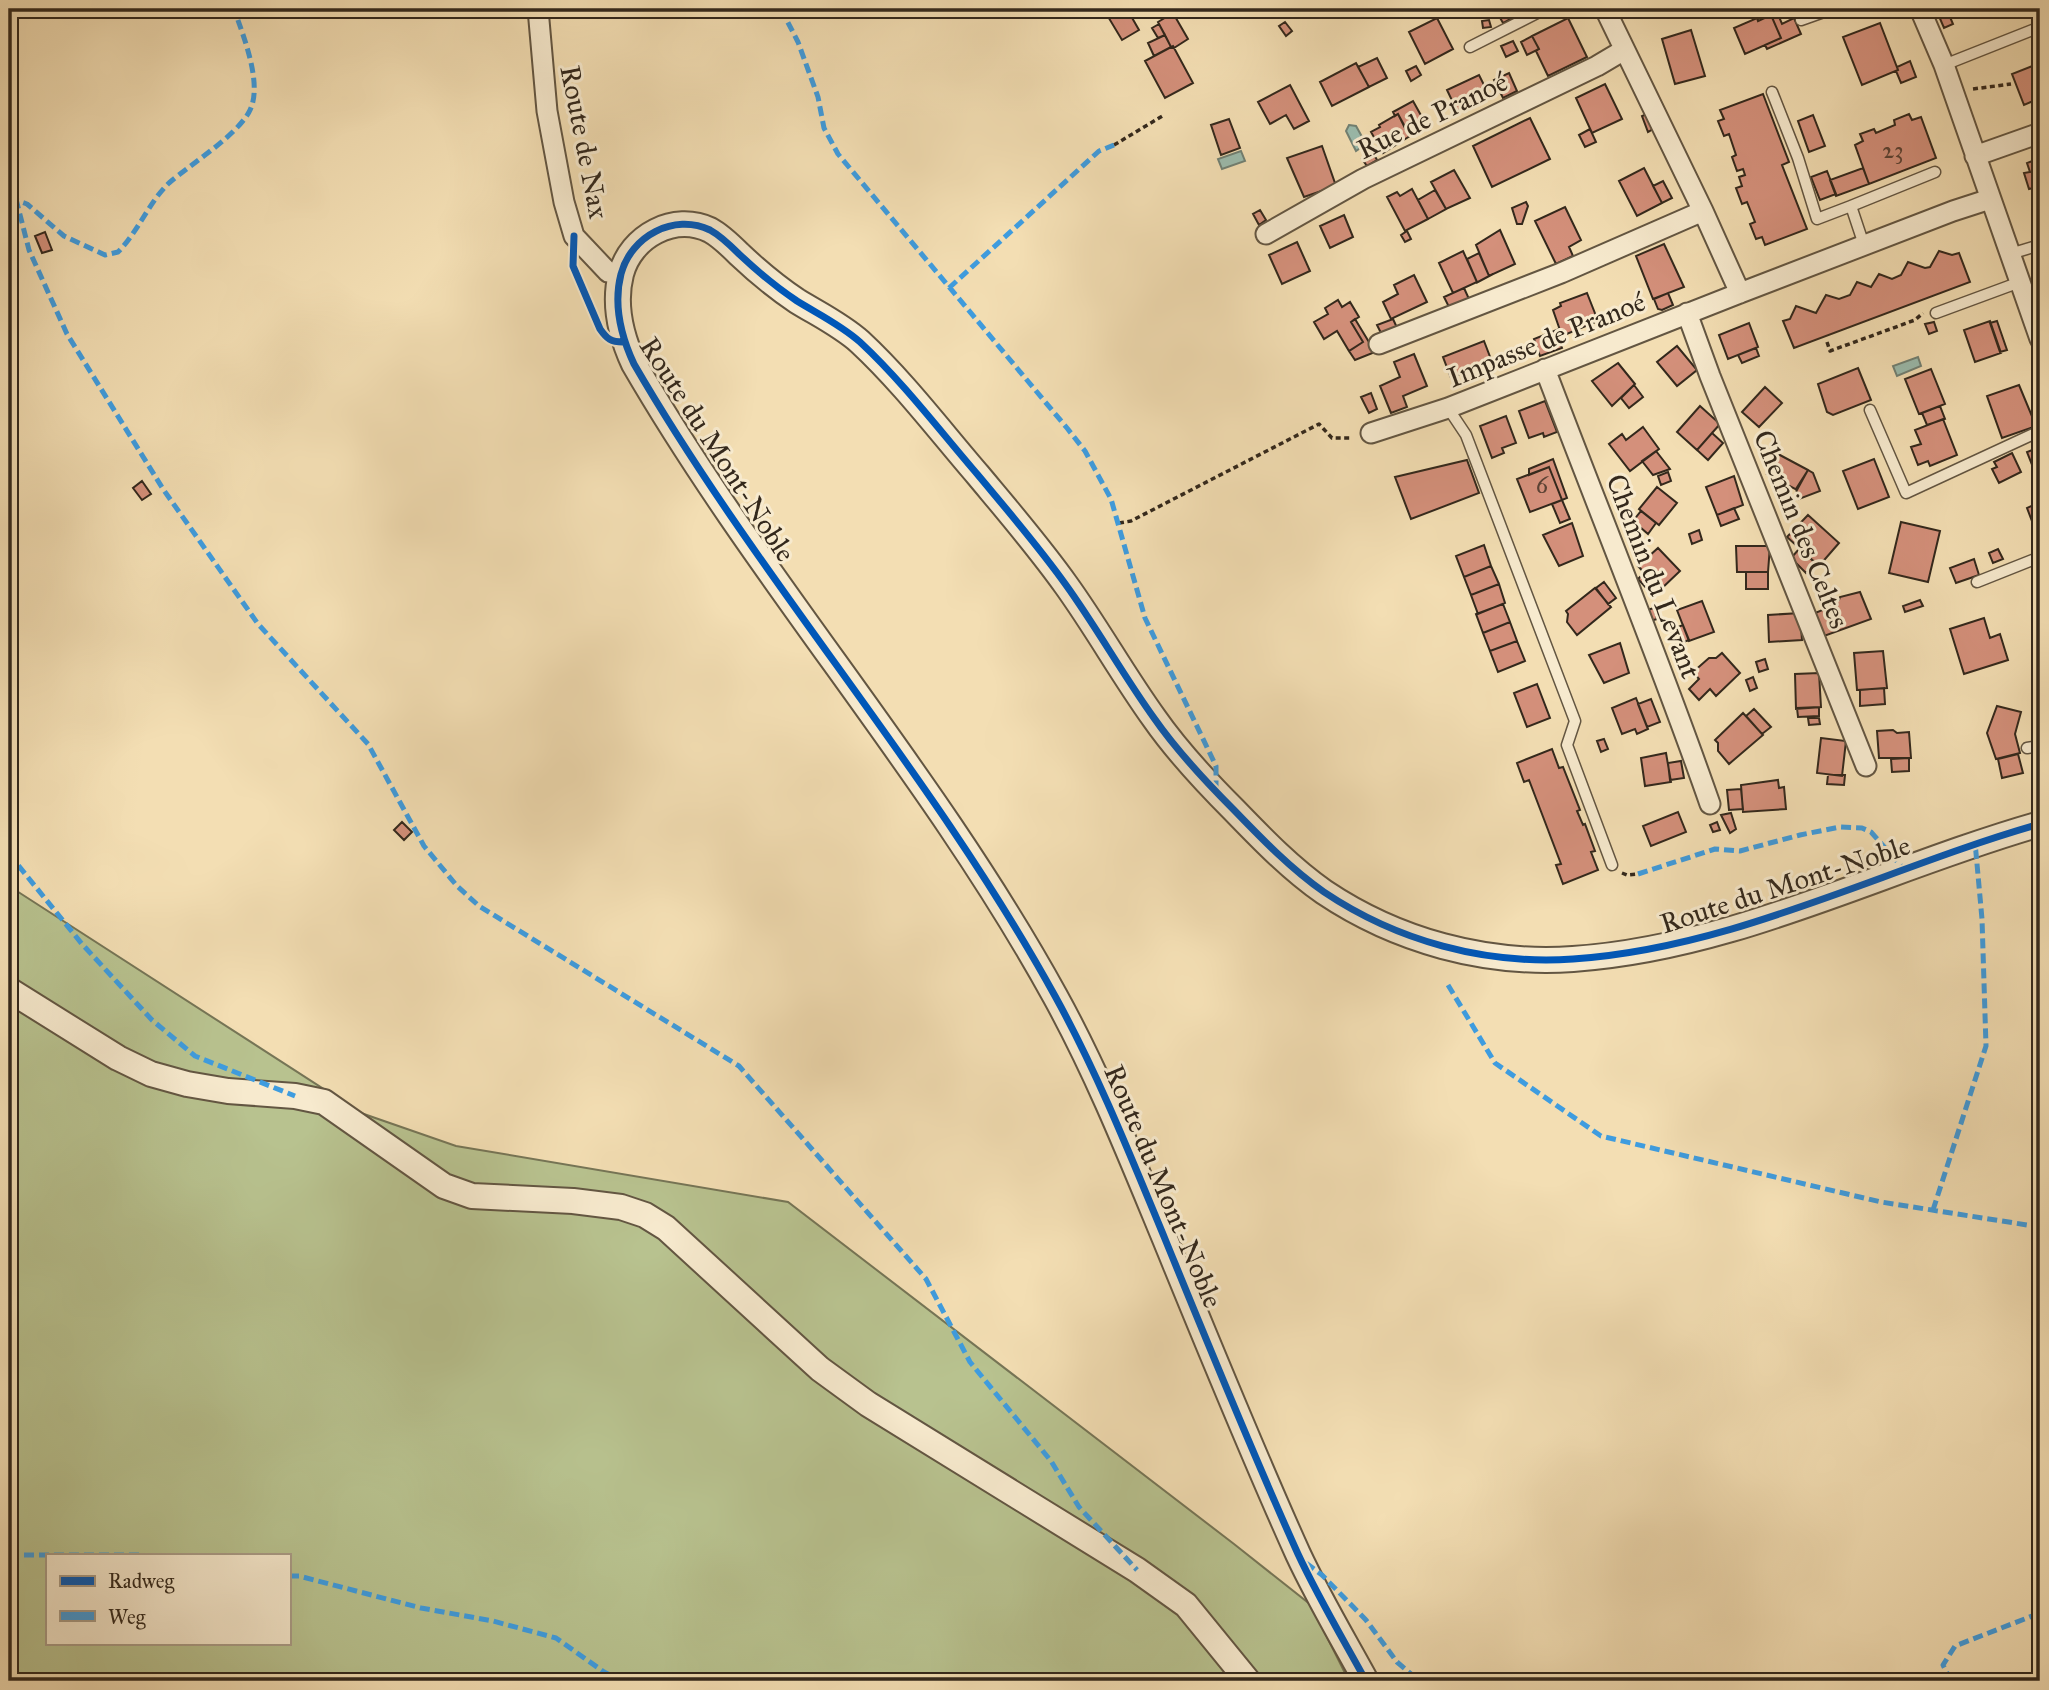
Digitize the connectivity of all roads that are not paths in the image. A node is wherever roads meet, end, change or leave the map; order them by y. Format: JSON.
{"nodes":[{"id":1,"x":538,"y":9,"type":"edge"},
{"id":2,"x":1545,"y":9,"type":"edge"},
{"id":3,"x":1605,"y":9,"type":"edge"},
{"id":4,"x":1832,"y":9,"type":"edge"},
{"id":5,"x":1920,"y":9,"type":"edge"},
{"id":6,"x":1801,"y":20,"type":"dead end"},
{"id":7,"x":2040,"y":27,"type":"edge"},
{"id":8,"x":1470,"y":47,"type":"dead end"},
{"id":9,"x":1624,"y":50,"type":"junction"},
{"id":10,"x":1944,"y":65,"type":"junction"},
{"id":11,"x":1772,"y":92,"type":"dead end"},
{"id":12,"x":2040,"y":132,"type":"edge"},
{"id":13,"x":1975,"y":156,"type":"junction"},
{"id":14,"x":1935,"y":172,"type":"dead end"},
{"id":15,"x":1990,"y":199,"type":"junction"},
{"id":16,"x":1851,"y":206,"type":"junction"},
{"id":17,"x":1703,"y":211,"type":"junction"},
{"id":18,"x":1266,"y":234,"type":"dead end"},
{"id":19,"x":2040,"y":244,"type":"edge"},
{"id":20,"x":1864,"y":245,"type":"junction"},
{"id":21,"x":2010,"y":254,"type":"junction"},
{"id":22,"x":608,"y":272,"type":"dead end"},
{"id":23,"x":2020,"y":282,"type":"junction"},
{"id":24,"x":1740,"y":293,"type":"junction"},
{"id":25,"x":1687,"y":313,"type":"junction"},
{"id":26,"x":1936,"y":313,"type":"dead end"},
{"id":27,"x":2040,"y":339,"type":"edge"},
{"id":28,"x":1379,"y":344,"type":"dead end"},
{"id":29,"x":1545,"y":369,"type":"junction"},
{"id":30,"x":1448,"y":408,"type":"junction"},
{"id":31,"x":1870,"y":410,"type":"dead end"},
{"id":32,"x":2040,"y":431,"type":"edge"},
{"id":33,"x":1371,"y":433,"type":"road end"},
{"id":34,"x":2040,"y":557,"type":"edge"},
{"id":35,"x":1977,"y":582,"type":"dead end"},
{"id":36,"x":2040,"y":746,"type":"edge"},
{"id":37,"x":2027,"y":748,"type":"dead end"},
{"id":38,"x":1866,"y":766,"type":"dead end"},
{"id":39,"x":1710,"y":804,"type":"dead end"},
{"id":40,"x":2040,"y":824,"type":"edge"},
{"id":41,"x":1612,"y":865,"type":"dead end"},
{"id":42,"x":9,"y":990,"type":"edge"},
{"id":43,"x":1248,"y":1681,"type":"edge"},
{"id":44,"x":1366,"y":1681,"type":"edge"}],
"edges":[{"from":1,"to":22,"type":"street","name":"Route de Nax"},
{"from":2,"to":8,"type":"lane"},
{"from":3,"to":9,"type":"street"},
{"from":4,"to":6,"type":"lane"},
{"from":5,"to":10,"type":"street"},
{"from":7,"to":10,"type":"lane"},
{"from":9,"to":17,"type":"street"},
{"from":9,"to":18,"type":"street","name":"Rue de Pranoé"},
{"from":10,"to":13,"type":"street"},
{"from":11,"to":16,"type":"lane"},
{"from":12,"to":13,"type":"street"},
{"from":13,"to":15,"type":"street"},
{"from":14,"to":16,"type":"lane"},
{"from":15,"to":20,"type":"street"},
{"from":15,"to":21,"type":"street"},
{"from":16,"to":20,"type":"lane"},
{"from":17,"to":24,"type":"street"},
{"from":17,"to":28,"type":"street"},
{"from":19,"to":21,"type":"lane"},
{"from":20,"to":24,"type":"street"},
{"from":21,"to":23,"type":"street"},
{"from":23,"to":26,"type":"lane"},
{"from":23,"to":27,"type":"street"},
{"from":24,"to":25,"type":"street","name":"Impasse de Pranoé"},
{"from":25,"to":29,"type":"street","name":"Impasse de Pranoé"},
{"from":25,"to":38,"type":"street","name":"Chemin des Celtes"},
{"from":29,"to":30,"type":"street","name":"Impasse de Pranoé"},
{"from":29,"to":39,"type":"street","name":"Chemin du Levant"},
{"from":30,"to":33,"type":"street","name":"Impasse de Pranoé"},
{"from":30,"to":41,"type":"lane"},
{"from":31,"to":32,"type":"lane"},
{"from":34,"to":35,"type":"lane"},
{"from":36,"to":37,"type":"lane"},
{"from":40,"to":44,"type":"street","name":"Route du Mont-Noble"},
{"from":42,"to":43,"type":"street"}]}
